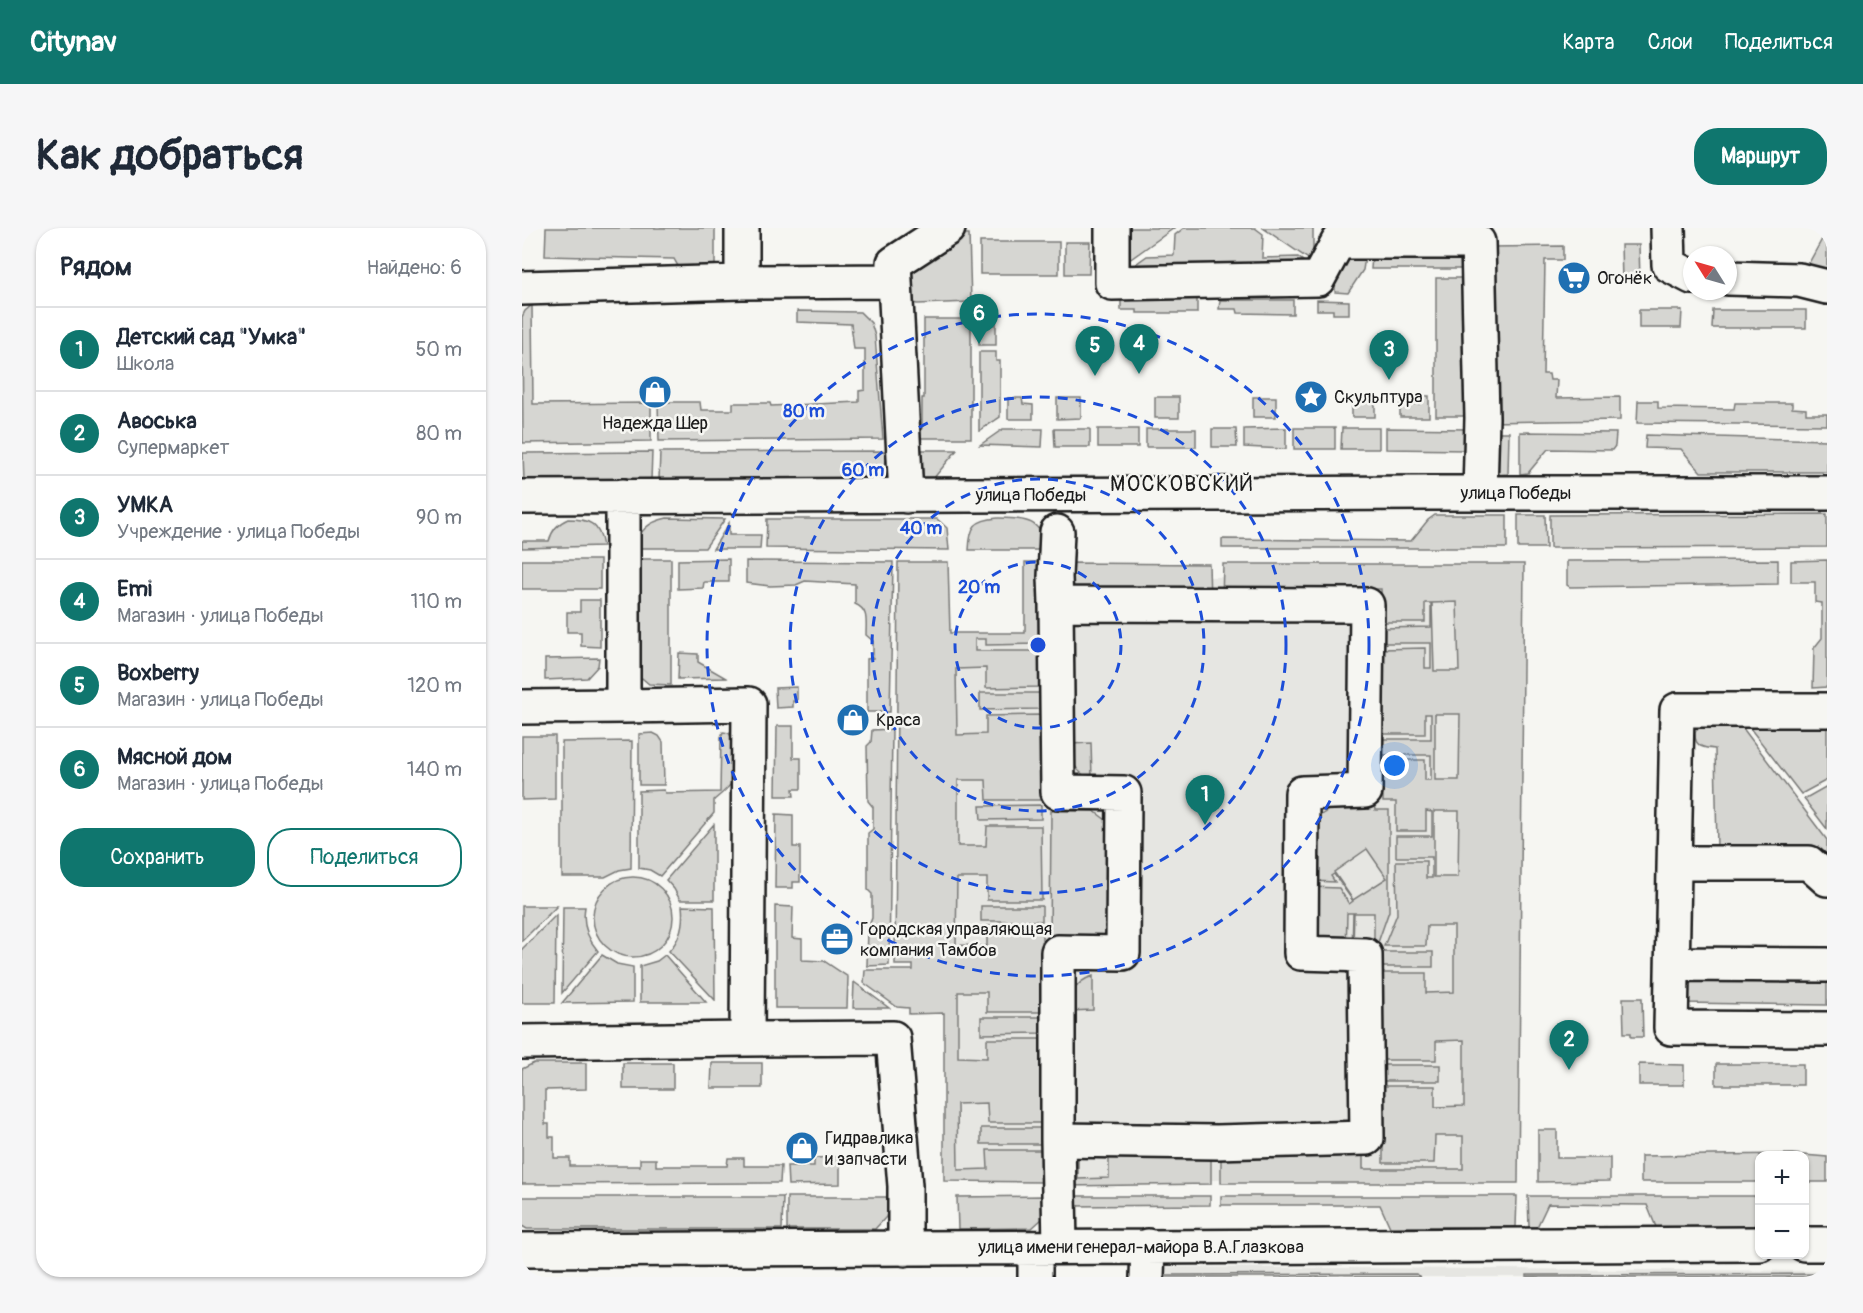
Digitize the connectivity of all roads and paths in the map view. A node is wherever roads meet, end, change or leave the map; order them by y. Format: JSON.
{"nodes":[{"id":1,"x":742,"y":228,"type":"edge"},
{"id":2,"x":948,"y":228,"type":"edge"},
{"id":3,"x":1112,"y":228,"type":"edge"},
{"id":4,"x":1668,"y":228,"type":"edge"},
{"id":5,"x":900,"y":256,"type":"edge"},
{"id":6,"x":1683,"y":272,"type":"edge"},
{"id":7,"x":1737,"y":278,"type":"edge"},
{"id":8,"x":742,"y":282,"type":"junction"},
{"id":9,"x":1827,"y":286,"type":"edge"},
{"id":10,"x":522,"y":288,"type":"edge"},
{"id":11,"x":1480,"y":493,"type":"junction"},
{"id":12,"x":1827,"y":493,"type":"edge"},
{"id":13,"x":623,"y":496,"type":"junction"},
{"id":14,"x":906,"y":496,"type":"junction"},
{"id":15,"x":522,"y":497,"type":"edge"},
{"id":16,"x":1056,"y":532,"type":"dead end"},
{"id":17,"x":1056,"y":604,"type":"junction"},
{"id":18,"x":623,"y":706,"type":"junction"},
{"id":19,"x":522,"y":707,"type":"edge"},
{"id":20,"x":1827,"y":710,"type":"edge"},
{"id":21,"x":1675,"y":863,"type":"junction"},
{"id":22,"x":1827,"y":879,"type":"edge"},
{"id":23,"x":1673,"y":964,"type":"junction"},
{"id":24,"x":1827,"y":965,"type":"edge"},
{"id":25,"x":1827,"y":1029,"type":"edge"},
{"id":26,"x":747,"y":1039,"type":"junction"},
{"id":27,"x":522,"y":1042,"type":"edge"},
{"id":28,"x":1058,"y":1140,"type":"junction"},
{"id":29,"x":1755,"y":1244,"type":"edge"},
{"id":30,"x":1809,"y":1244,"type":"edge"},
{"id":31,"x":1827,"y":1244,"type":"edge"},
{"id":32,"x":905,"y":1249,"type":"junction"},
{"id":33,"x":522,"y":1250,"type":"edge"},
{"id":34,"x":1043,"y":1257,"type":"edge"},
{"id":35,"x":1148,"y":1262,"type":"edge"}],
"edges":[{"from":1,"to":8,"type":"street"},
{"from":2,"to":5,"type":"street"},
{"from":3,"to":11,"type":"street"},
{"from":4,"to":6,"type":"street"},
{"from":5,"to":8,"type":"street"},
{"from":5,"to":14,"type":"street"},
{"from":7,"to":9,"type":"street"},
{"from":8,"to":10,"type":"street"},
{"from":11,"to":12,"type":"street","name":"улица Победы"},
{"from":11,"to":14,"type":"street","name":"улица Победы"},
{"from":13,"to":14,"type":"street","name":"улица Победы"},
{"from":13,"to":15,"type":"street","name":"улица Победы"},
{"from":13,"to":18,"type":"street"},
{"from":16,"to":17,"type":"street"},
{"from":17,"to":28,"type":"street"},
{"from":17,"to":28,"type":"street"},
{"from":18,"to":19,"type":"street"},
{"from":18,"to":26,"type":"street"},
{"from":20,"to":21,"type":"street"},
{"from":21,"to":22,"type":"street"},
{"from":21,"to":23,"type":"street"},
{"from":23,"to":24,"type":"street"},
{"from":23,"to":25,"type":"street"},
{"from":26,"to":27,"type":"street"},
{"from":26,"to":32,"type":"street"},
{"from":28,"to":34,"type":"street"},
{"from":29,"to":35,"type":"street","name":"улица имени генерал-майора В.А.Глазкова"},
{"from":30,"to":31,"type":"street"},
{"from":32,"to":33,"type":"street","name":"улица имени генерал-майора В.А.Глазкова"},
{"from":32,"to":34,"type":"street","name":"улица имени генерал-майора В.А.Глазкова"},
{"from":34,"to":35,"type":"street","name":"улица имени генерал-майора В.А.Глазкова"}]}
